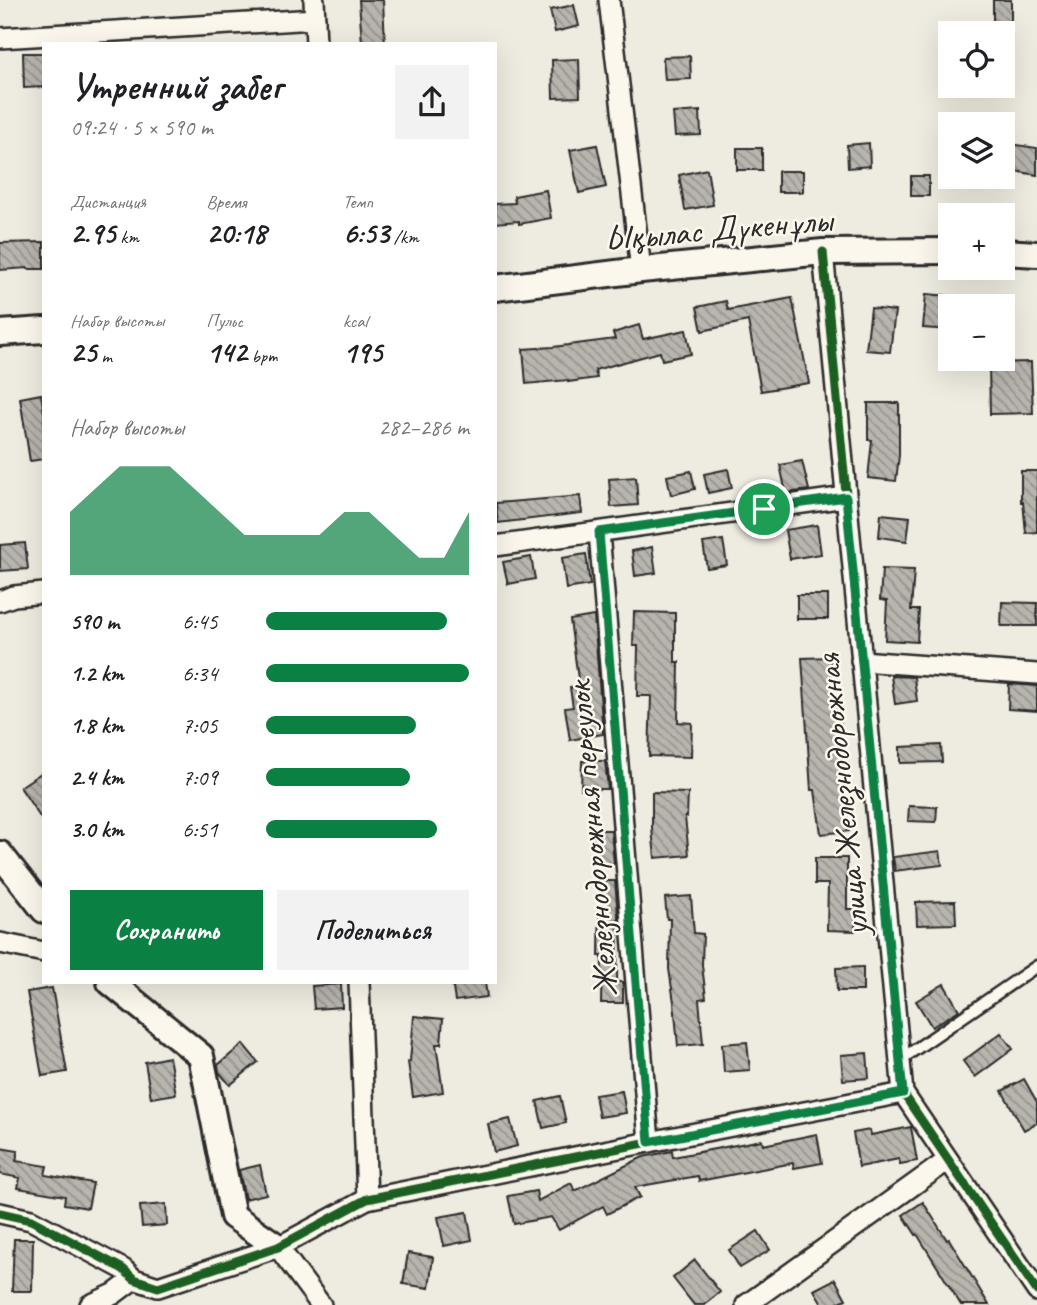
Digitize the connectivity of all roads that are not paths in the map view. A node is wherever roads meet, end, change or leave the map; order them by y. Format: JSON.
{"nodes":[{"id":1,"x":609,"y":0,"type":"edge"},
{"id":2,"x":314,"y":10,"type":"edge"},
{"id":3,"x":0,"y":38,"type":"edge"},
{"id":4,"x":316,"y":42,"type":"edge"},
{"id":5,"x":938,"y":251,"type":"edge"},
{"id":6,"x":823,"y":252,"type":"junction"},
{"id":7,"x":1015,"y":253,"type":"edge"},
{"id":8,"x":1037,"y":254,"type":"edge"},
{"id":9,"x":641,"y":270,"type":"junction"},
{"id":10,"x":497,"y":288,"type":"edge"},
{"id":11,"x":42,"y":330,"type":"edge"},
{"id":12,"x":0,"y":333,"type":"edge"},
{"id":13,"x":846,"y":497,"type":"junction"},
{"id":14,"x":599,"y":532,"type":"junction"},
{"id":15,"x":497,"y":546,"type":"edge"},
{"id":16,"x":42,"y":593,"type":"edge"},
{"id":17,"x":0,"y":601,"type":"edge"},
{"id":18,"x":861,"y":661,"type":"junction"},
{"id":19,"x":1037,"y":674,"type":"edge"},
{"id":20,"x":0,"y":854,"type":"edge"},
{"id":21,"x":42,"y":907,"type":"edge"},
{"id":22,"x":0,"y":943,"type":"edge"},
{"id":23,"x":42,"y":951,"type":"edge"},
{"id":24,"x":1037,"y":966,"type":"edge"},
{"id":25,"x":112,"y":984,"type":"edge"},
{"id":26,"x":359,"y":984,"type":"edge"},
{"id":27,"x":900,"y":1060,"type":"junction"},
{"id":28,"x":903,"y":1093,"type":"junction"},
{"id":29,"x":649,"y":1142,"type":"junction"},
{"id":30,"x":948,"y":1160,"type":"junction"},
{"id":31,"x":367,"y":1199,"type":"junction"},
{"id":32,"x":0,"y":1213,"type":"edge"},
{"id":33,"x":278,"y":1247,"type":"junction"},
{"id":34,"x":134,"y":1279,"type":"junction"},
{"id":35,"x":1037,"y":1291,"type":"edge"},
{"id":36,"x":116,"y":1299,"type":"edge"},
{"id":37,"x":90,"y":1305,"type":"edge"},
{"id":38,"x":321,"y":1305,"type":"edge"},
{"id":39,"x":746,"y":1305,"type":"edge"}],
"edges":[{"from":1,"to":9,"type":"street"},
{"from":2,"to":3,"type":"street"},
{"from":2,"to":4,"type":"street"},
{"from":5,"to":6,"type":"street","name":"Ықылас Дүкенұлы"},
{"from":6,"to":9,"type":"street","name":"Ықылас Дүкенұлы"},
{"from":6,"to":13,"type":"street","name":"улица Железнодорожная"},
{"from":7,"to":8,"type":"street"},
{"from":9,"to":10,"type":"street","name":"Ықылас Дүкенұлы"},
{"from":11,"to":12,"type":"street"},
{"from":13,"to":14,"type":"street"},
{"from":13,"to":18,"type":"street","name":"улица Железнодорожная"},
{"from":14,"to":15,"type":"street"},
{"from":14,"to":29,"type":"street","name":"Железнодорожная переулок"},
{"from":16,"to":17,"type":"street"},
{"from":18,"to":19,"type":"street"},
{"from":18,"to":27,"type":"street","name":"улица Железнодорожная"},
{"from":20,"to":21,"type":"street"},
{"from":22,"to":23,"type":"street"},
{"from":24,"to":27,"type":"lane"},
{"from":25,"to":33,"type":"street"},
{"from":26,"to":31,"type":"street"},
{"from":27,"to":28,"type":"street","name":"улица Железнодорожная"},
{"from":28,"to":29,"type":"street"},
{"from":28,"to":30,"type":"street","name":"улица Железнодорожная"},
{"from":29,"to":31,"type":"street"},
{"from":30,"to":35,"type":"street","name":"улица Железнодорожная"},
{"from":30,"to":39,"type":"street"},
{"from":31,"to":33,"type":"street"},
{"from":32,"to":34,"type":"street"},
{"from":33,"to":34,"type":"street"},
{"from":33,"to":38,"type":"street"},
{"from":34,"to":36,"type":"street"},
{"from":36,"to":37,"type":"street"}]}
